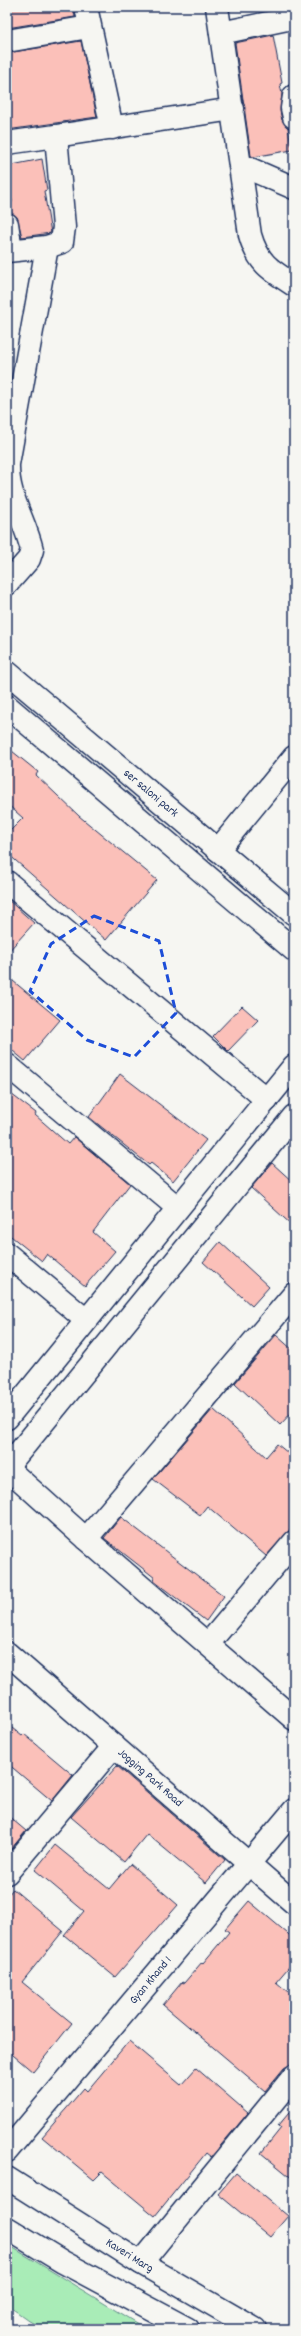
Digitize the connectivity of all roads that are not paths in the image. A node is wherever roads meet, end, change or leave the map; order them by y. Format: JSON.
{"nodes":[{"id":1,"x":217,"y":7,"type":"edge"},
{"id":2,"x":88,"y":17,"type":"edge"},
{"id":3,"x":292,"y":18,"type":"dead end"},
{"id":4,"x":221,"y":33,"type":"junction"},
{"id":5,"x":7,"y":41,"type":"edge"},
{"id":6,"x":294,"y":96,"type":"edge"},
{"id":7,"x":233,"y":109,"type":"junction"},
{"id":8,"x":294,"y":117,"type":"edge"},
{"id":9,"x":112,"y":128,"type":"junction"},
{"id":10,"x":56,"y":136,"type":"junction"},
{"id":11,"x":7,"y":143,"type":"edge"},
{"id":12,"x":242,"y":165,"type":"junction"},
{"id":13,"x":294,"y":188,"type":"edge"},
{"id":14,"x":7,"y":224,"type":"edge"},
{"id":15,"x":47,"y":246,"type":"junction"},
{"id":16,"x":9,"y":251,"type":"edge"},
{"id":17,"x":294,"y":285,"type":"edge"},
{"id":18,"x":7,"y":584,"type":"edge"},
{"id":19,"x":7,"y":672,"type":"edge"},
{"id":20,"x":7,"y":706,"type":"edge"},
{"id":21,"x":294,"y":757,"type":"edge"},
{"id":22,"x":218,"y":850,"type":"junction"},
{"id":23,"x":7,"y":882,"type":"edge"},
{"id":24,"x":294,"y":914,"type":"edge"},
{"id":25,"x":294,"y":950,"type":"edge"},
{"id":26,"x":7,"y":1065,"type":"edge"},
{"id":27,"x":294,"y":1066,"type":"edge"},
{"id":28,"x":267,"y":1100,"type":"junction"},
{"id":29,"x":294,"y":1116,"type":"edge"},
{"id":30,"x":178,"y":1208,"type":"junction"},
{"id":31,"x":7,"y":1254,"type":"edge"},
{"id":32,"x":294,"y":1294,"type":"edge"},
{"id":33,"x":86,"y":1320,"type":"junction"},
{"id":34,"x":7,"y":1418,"type":"edge"},
{"id":35,"x":7,"y":1467,"type":"edge"},
{"id":36,"x":86,"y":1539,"type":"junction"},
{"id":37,"x":294,"y":1542,"type":"edge"},
{"id":38,"x":208,"y":1644,"type":"junction"},
{"id":39,"x":7,"y":1653,"type":"edge"},
{"id":40,"x":294,"y":1719,"type":"edge"},
{"id":41,"x":114,"y":1746,"type":"junction"},
{"id":42,"x":294,"y":1810,"type":"edge"},
{"id":43,"x":249,"y":1863,"type":"junction"},
{"id":44,"x":7,"y":1873,"type":"edge"},
{"id":45,"x":294,"y":1903,"type":"edge"},
{"id":46,"x":294,"y":2076,"type":"edge"},
{"id":47,"x":7,"y":2151,"type":"edge"},
{"id":48,"x":7,"y":2178,"type":"edge"},
{"id":49,"x":7,"y":2228,"type":"edge"},
{"id":50,"x":141,"y":2263,"type":"junction"},
{"id":51,"x":188,"y":2329,"type":"edge"},
{"id":52,"x":256,"y":2329,"type":"edge"}],
"edges":[{"from":1,"to":4,"type":"street"},
{"from":2,"to":5,"type":"street"},
{"from":2,"to":9,"type":"street"},
{"from":3,"to":4,"type":"street"},
{"from":4,"to":7,"type":"street"},
{"from":6,"to":8,"type":"street"},
{"from":7,"to":9,"type":"street"},
{"from":7,"to":12,"type":"street"},
{"from":9,"to":10,"type":"street"},
{"from":10,"to":11,"type":"street"},
{"from":10,"to":15,"type":"street"},
{"from":12,"to":13,"type":"street"},
{"from":12,"to":17,"type":"street"},
{"from":14,"to":16,"type":"street"},
{"from":15,"to":16,"type":"street"},
{"from":15,"to":18,"type":"street"},
{"from":19,"to":22,"type":"street","name":"ser saloni park"},
{"from":20,"to":25,"type":"street"},
{"from":21,"to":22,"type":"street"},
{"from":22,"to":24,"type":"street","name":"ser saloni park"},
{"from":23,"to":28,"type":"street"},
{"from":26,"to":30,"type":"street"},
{"from":27,"to":28,"type":"street"},
{"from":28,"to":30,"type":"street"},
{"from":29,"to":35,"type":"street"},
{"from":30,"to":33,"type":"street"},
{"from":31,"to":33,"type":"street"},
{"from":32,"to":36,"type":"street"},
{"from":33,"to":34,"type":"street"},
{"from":35,"to":36,"type":"street"},
{"from":36,"to":38,"type":"street"},
{"from":37,"to":38,"type":"street"},
{"from":38,"to":40,"type":"street"},
{"from":39,"to":41,"type":"street","name":"Jogging Park Road"},
{"from":41,"to":43,"type":"street","name":"Jogging Park Road"},
{"from":41,"to":44,"type":"street"},
{"from":42,"to":43,"type":"street","name":"Gyan Khand 1"},
{"from":43,"to":45,"type":"street","name":"Jogging Park Road"},
{"from":43,"to":47,"type":"street","name":"Gyan Khand 1"},
{"from":46,"to":50,"type":"street"},
{"from":48,"to":50,"type":"street","name":"Kaveri Marg"},
{"from":49,"to":51,"type":"street"},
{"from":50,"to":52,"type":"street","name":"Kaveri Marg"}]}
